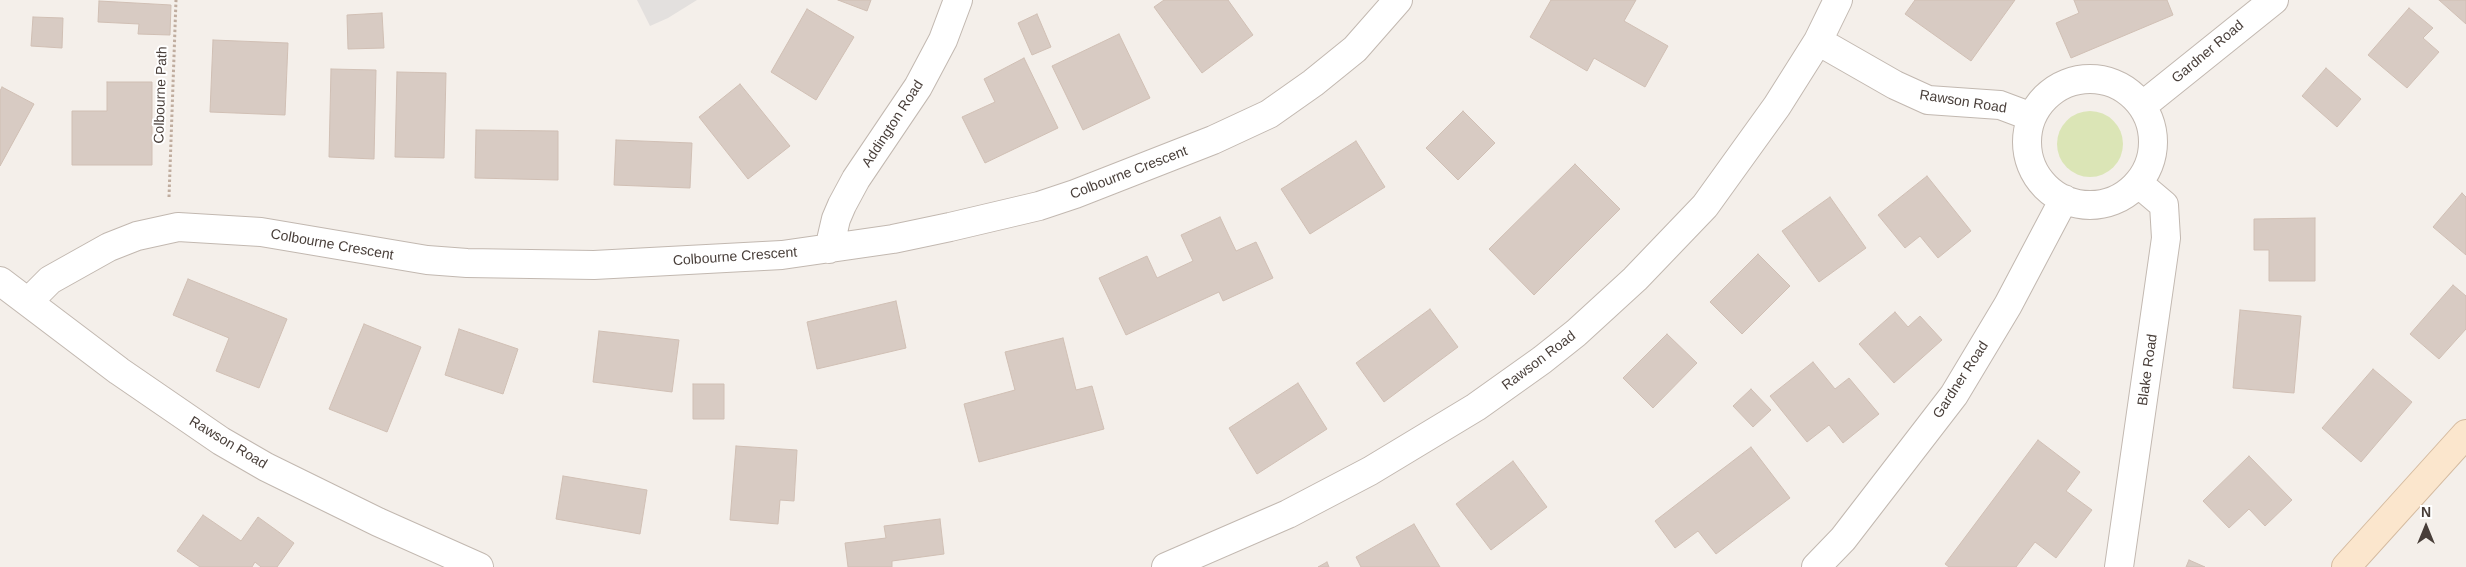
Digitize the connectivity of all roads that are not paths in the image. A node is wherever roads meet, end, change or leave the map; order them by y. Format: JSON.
{"nodes":[{"id":1,"x":958,"y":0,"type":"edge"},
{"id":2,"x":1398,"y":0,"type":"edge"},
{"id":3,"x":1838,"y":0,"type":"edge"},
{"id":4,"x":2274,"y":0,"type":"edge"},
{"id":5,"x":1818,"y":41,"type":"junction"},
{"id":6,"x":2142,"y":106,"type":"junction"},
{"id":7,"x":2032,"y":117,"type":"junction"},
{"id":8,"x":2138,"y":183,"type":"junction"},
{"id":9,"x":2064,"y":199,"type":"junction"},
{"id":10,"x":829,"y":249,"type":"junction"},
{"id":11,"x":0,"y":281,"type":"edge"},
{"id":12,"x":28,"y":302,"type":"junction"},
{"id":13,"x":2466,"y":434,"type":"edge"},
{"id":14,"x":479,"y":567,"type":"edge"},
{"id":15,"x":1166,"y":567,"type":"edge"},
{"id":16,"x":1816,"y":567,"type":"edge"},
{"id":17,"x":2119,"y":567,"type":"edge"},
{"id":18,"x":2346,"y":567,"type":"edge"}],
"edges":[{"from":1,"to":10,"type":"street","name":"Addington Road"},
{"from":2,"to":10,"type":"street","name":"Colbourne Crescent"},
{"from":3,"to":5,"type":"street","name":"Rawson Road"},
{"from":4,"to":6,"type":"street","name":"Gardner Road"},
{"from":5,"to":7,"type":"street","name":"Rawson Road"},
{"from":5,"to":15,"type":"street","name":"Rawson Road"},
{"from":6,"to":7,"type":"street"},
{"from":6,"to":8,"type":"street"},
{"from":7,"to":9,"type":"street"},
{"from":8,"to":9,"type":"street"},
{"from":8,"to":17,"type":"street","name":"Blake Road"},
{"from":9,"to":16,"type":"street","name":"Gardner Road"},
{"from":10,"to":12,"type":"street","name":"Colbourne Crescent"},
{"from":11,"to":12,"type":"street","name":"Rawson Road"},
{"from":12,"to":14,"type":"street","name":"Rawson Road"},
{"from":13,"to":18,"type":"street"}]}
